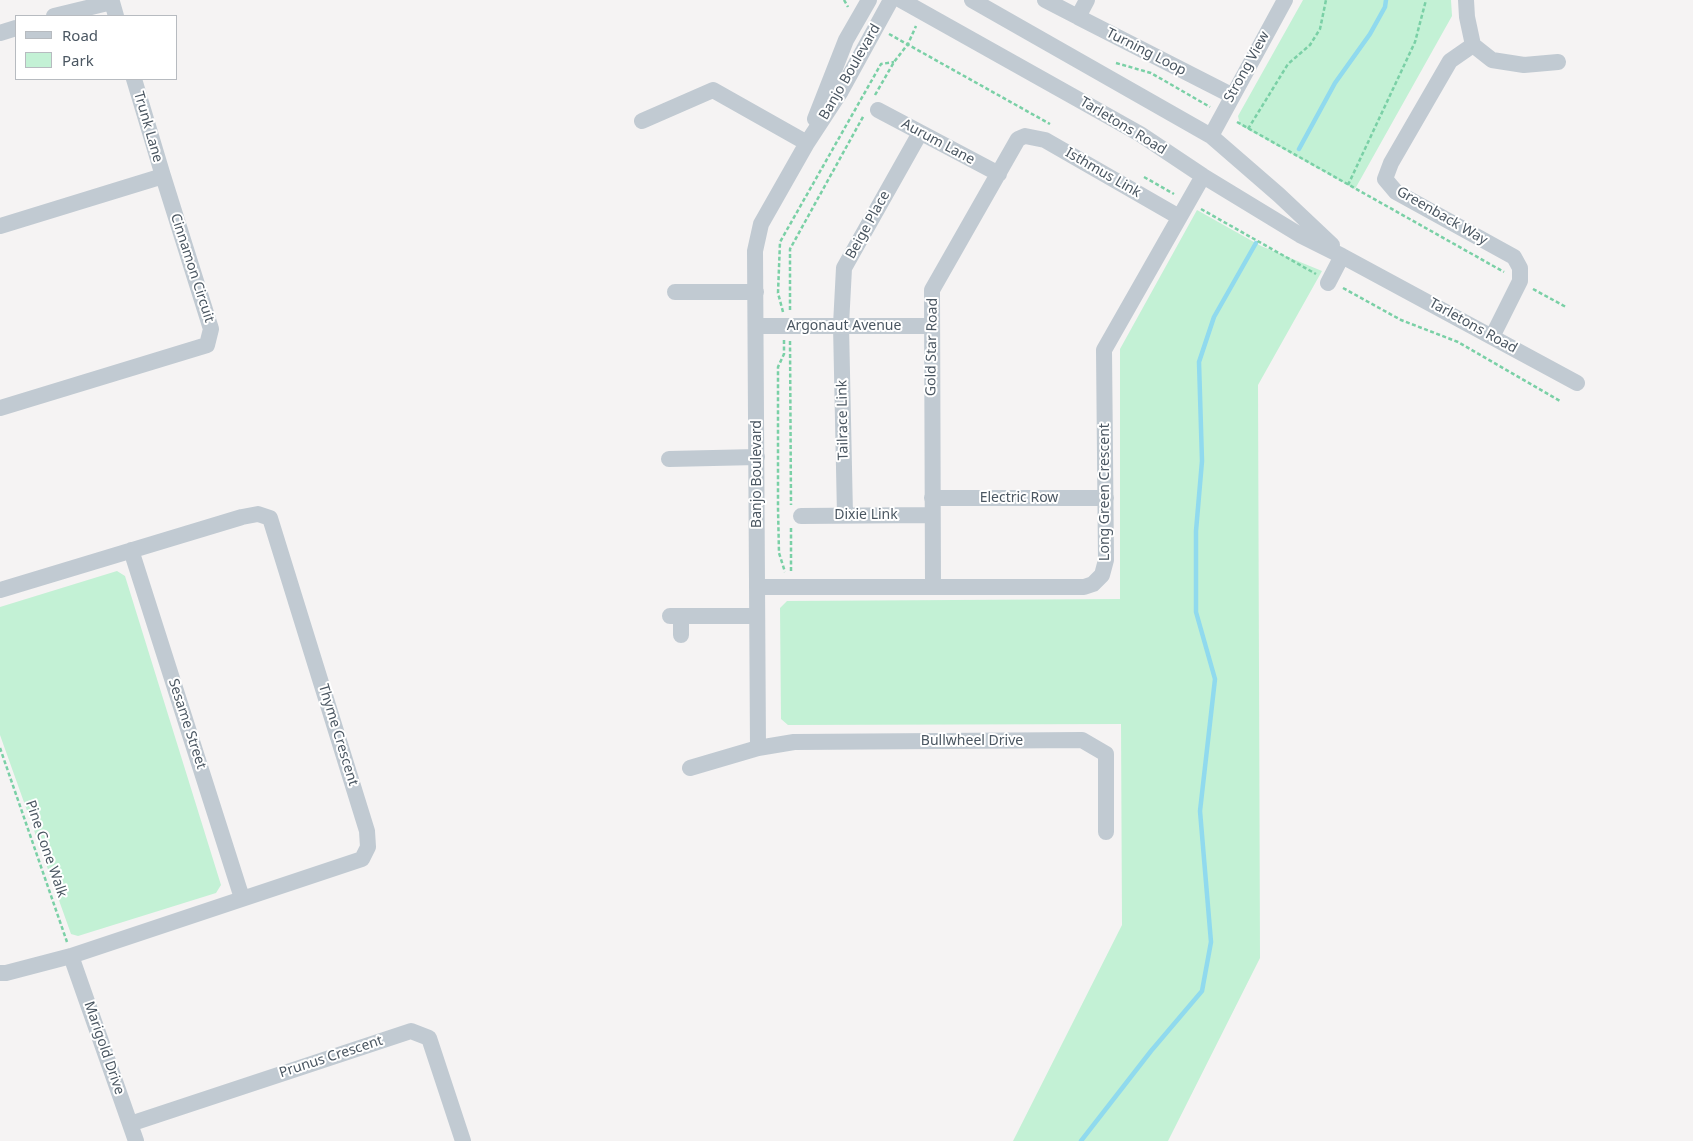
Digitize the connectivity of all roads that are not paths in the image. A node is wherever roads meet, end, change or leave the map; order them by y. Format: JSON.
{"nodes":[{"id":1,"x":869,"y":0,"type":"edge"},
{"id":2,"x":892,"y":0,"type":"edge"},
{"id":3,"x":901,"y":0,"type":"edge"},
{"id":4,"x":972,"y":0,"type":"edge"},
{"id":5,"x":1045,"y":0,"type":"edge"},
{"id":6,"x":1087,"y":0,"type":"edge"},
{"id":7,"x":1285,"y":0,"type":"edge"},
{"id":8,"x":1466,"y":0,"type":"edge"},
{"id":9,"x":114,"y":9,"type":"edge"},
{"id":10,"x":63,"y":15,"type":"edge"},
{"id":11,"x":1078,"y":17,"type":"junction"},
{"id":12,"x":15,"y":28,"type":"edge"},
{"id":13,"x":0,"y":33,"type":"edge"},
{"id":14,"x":1473,"y":45,"type":"junction"},
{"id":15,"x":1558,"y":62,"type":"dead end"},
{"id":16,"x":134,"y":80,"type":"edge"},
{"id":17,"x":1231,"y":95,"type":"junction"},
{"id":18,"x":878,"y":110,"type":"dead end"},
{"id":19,"x":642,"y":121,"type":"dead end"},
{"id":20,"x":920,"y":133,"type":"junction"},
{"id":21,"x":1025,"y":136,"type":"joint"},
{"id":22,"x":1211,"y":136,"type":"junction"},
{"id":23,"x":807,"y":143,"type":"junction"},
{"id":24,"x":999,"y":174,"type":"junction"},
{"id":25,"x":163,"y":176,"type":"junction"},
{"id":26,"x":1203,"y":176,"type":"junction"},
{"id":27,"x":1179,"y":217,"type":"junction"},
{"id":28,"x":0,"y":226,"type":"edge"},
{"id":29,"x":1342,"y":256,"type":"junction"},
{"id":30,"x":1328,"y":283,"type":"dead end"},
{"id":31,"x":675,"y":292,"type":"dead end"},
{"id":32,"x":756,"y":292,"type":"junction"},
{"id":33,"x":841,"y":325,"type":"junction"},
{"id":34,"x":756,"y":326,"type":"junction"},
{"id":35,"x":931,"y":326,"type":"junction"},
{"id":36,"x":1492,"y":336,"type":"junction"},
{"id":37,"x":1578,"y":383,"type":"dead end"},
{"id":38,"x":0,"y":408,"type":"edge"},
{"id":39,"x":757,"y":457,"type":"junction"},
{"id":40,"x":669,"y":459,"type":"dead end"},
{"id":41,"x":932,"y":498,"type":"junction"},
{"id":42,"x":1106,"y":498,"type":"junction"},
{"id":43,"x":845,"y":514,"type":"junction"},
{"id":44,"x":932,"y":515,"type":"junction"},
{"id":45,"x":801,"y":516,"type":"dead end"},
{"id":46,"x":131,"y":550,"type":"junction"},
{"id":47,"x":933,"y":586,"type":"junction"},
{"id":48,"x":757,"y":587,"type":"junction"},
{"id":49,"x":0,"y":590,"type":"edge"},
{"id":50,"x":757,"y":616,"type":"junction"},
{"id":51,"x":682,"y":634,"type":"dead end"},
{"id":52,"x":758,"y":748,"type":"junction"},
{"id":53,"x":690,"y":768,"type":"dead end"},
{"id":54,"x":1106,"y":832,"type":"dead end"},
{"id":55,"x":242,"y":898,"type":"junction"},
{"id":56,"x":71,"y":956,"type":"junction"},
{"id":57,"x":0,"y":973,"type":"edge"},
{"id":58,"x":130,"y":1124,"type":"junction"},
{"id":59,"x":136,"y":1141,"type":"edge"},
{"id":60,"x":463,"y":1141,"type":"edge"}],
"edges":[{"from":1,"to":23,"type":"street","name":"Banjo Boulevard"},
{"from":2,"to":23,"type":"street","name":"Banjo Boulevard"},
{"from":3,"to":26,"type":"street","name":"Tarletons Road"},
{"from":4,"to":22,"type":"street","name":"Tarletons Road"},
{"from":5,"to":11,"type":"street","name":"Turning Loop"},
{"from":6,"to":11,"type":"street"},
{"from":7,"to":17,"type":"street","name":"Strong View"},
{"from":8,"to":14,"type":"street"},
{"from":9,"to":10,"type":"street"},
{"from":11,"to":17,"type":"street","name":"Turning Loop"},
{"from":12,"to":13,"type":"street"},
{"from":14,"to":15,"type":"street"},
{"from":14,"to":36,"type":"street","name":"Greenback Way"},
{"from":16,"to":25,"type":"street","name":"Trunk Lane"},
{"from":17,"to":22,"type":"street","name":"Strong View"},
{"from":18,"to":20,"type":"street","name":"Aurum Lane"},
{"from":19,"to":23,"type":"street"},
{"from":20,"to":24,"type":"street","name":"Aurum Lane"},
{"from":20,"to":33,"type":"street","name":"Beige Place"},
{"from":21,"to":24,"type":"street","name":"Gold Star Road"},
{"from":21,"to":27,"type":"street","name":"Isthmus Link"},
{"from":22,"to":29,"type":"street","name":"Tarletons Road"},
{"from":23,"to":32,"type":"street","name":"Banjo Boulevard"},
{"from":24,"to":35,"type":"street","name":"Gold Star Road"},
{"from":25,"to":28,"type":"street"},
{"from":25,"to":38,"type":"street","name":"Cinnamon Circuit"},
{"from":26,"to":27,"type":"street","name":"Long Green Crescent"},
{"from":26,"to":29,"type":"street","name":"Tarletons Road"},
{"from":27,"to":42,"type":"street","name":"Long Green Crescent"},
{"from":29,"to":30,"type":"street"},
{"from":29,"to":36,"type":"street","name":"Tarletons Road"},
{"from":31,"to":32,"type":"street"},
{"from":32,"to":34,"type":"street","name":"Banjo Boulevard"},
{"from":33,"to":34,"type":"street","name":"Argonaut Avenue"},
{"from":33,"to":35,"type":"street","name":"Argonaut Avenue"},
{"from":33,"to":43,"type":"street","name":"Tailrace Link"},
{"from":34,"to":39,"type":"street","name":"Banjo Boulevard"},
{"from":35,"to":41,"type":"street","name":"Gold Star Road"},
{"from":36,"to":37,"type":"street","name":"Tarletons Road"},
{"from":39,"to":40,"type":"street"},
{"from":39,"to":48,"type":"street","name":"Banjo Boulevard"},
{"from":41,"to":42,"type":"street","name":"Electric Row"},
{"from":41,"to":44,"type":"street","name":"Gold Star Road"},
{"from":42,"to":47,"type":"street","name":"Long Green Crescent"},
{"from":43,"to":44,"type":"street","name":"Dixie Link"},
{"from":43,"to":45,"type":"street","name":"Dixie Link"},
{"from":44,"to":47,"type":"street","name":"Gold Star Road"},
{"from":46,"to":49,"type":"street","name":"Thyme Crescent"},
{"from":46,"to":55,"type":"street","name":"Sesame Street"},
{"from":46,"to":55,"type":"street","name":"Thyme Crescent"},
{"from":47,"to":48,"type":"street","name":"Long Green Crescent"},
{"from":48,"to":50,"type":"street","name":"Banjo Boulevard"},
{"from":50,"to":51,"type":"street"},
{"from":50,"to":52,"type":"street","name":"Banjo Boulevard"},
{"from":52,"to":53,"type":"street"},
{"from":52,"to":54,"type":"street","name":"Bullwheel Drive"},
{"from":55,"to":56,"type":"street","name":"Thyme Crescent"},
{"from":56,"to":57,"type":"street","name":"Thyme Crescent"},
{"from":56,"to":58,"type":"street","name":"Marigold Drive"},
{"from":58,"to":59,"type":"street","name":"Marigold Drive"},
{"from":58,"to":60,"type":"street","name":"Prunus Crescent"}]}
